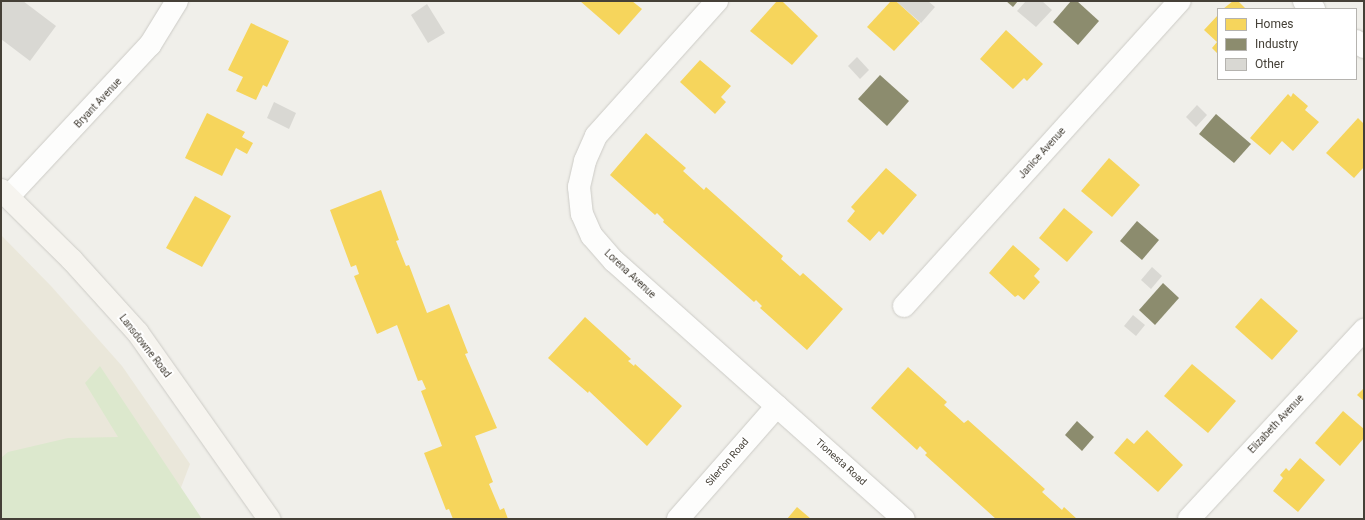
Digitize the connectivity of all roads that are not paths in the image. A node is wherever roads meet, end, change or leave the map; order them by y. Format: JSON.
{"nodes":[{"id":1,"x":177,"y":1,"type":"edge"},
{"id":2,"x":717,"y":1,"type":"edge"},
{"id":3,"x":1180,"y":1,"type":"edge"},
{"id":4,"x":1304,"y":1,"type":"edge"},
{"id":5,"x":1313,"y":8,"type":"edge"},
{"id":6,"x":5,"y":193,"type":"edge"},
{"id":7,"x":904,"y":306,"type":"dead end"},
{"id":8,"x":1364,"y":330,"type":"edge"},
{"id":9,"x":777,"y":406,"type":"junction"},
{"id":10,"x":269,"y":519,"type":"edge"},
{"id":11,"x":678,"y":519,"type":"edge"},
{"id":12,"x":904,"y":519,"type":"edge"},
{"id":13,"x":1189,"y":519,"type":"edge"}],
"edges":[{"from":1,"to":6,"type":"street","name":"Bryant Avenue"},
{"from":2,"to":9,"type":"street","name":"Lorena Avenue"},
{"from":3,"to":7,"type":"street","name":"Janice Avenue"},
{"from":4,"to":5,"type":"street"},
{"from":6,"to":10,"type":"street","name":"Lansdowne Road"},
{"from":8,"to":13,"type":"street","name":"Elizabeth Avenue"},
{"from":9,"to":11,"type":"street","name":"Silerton Road"},
{"from":9,"to":12,"type":"street","name":"Tionesta Road"}]}
